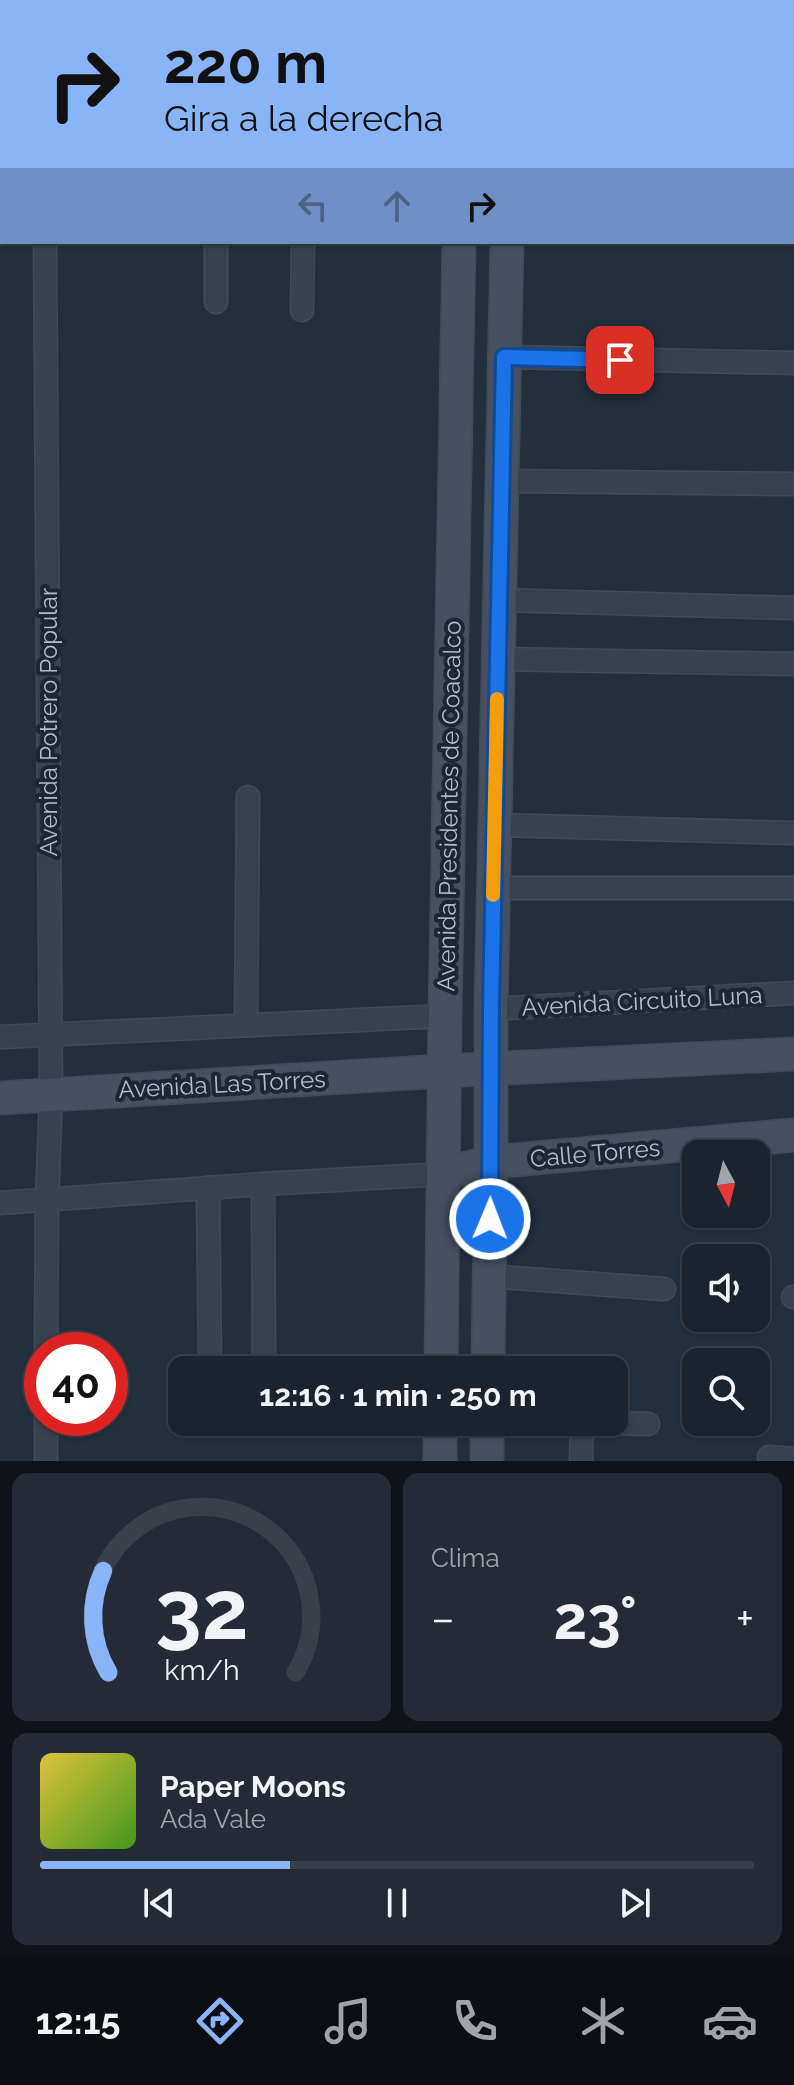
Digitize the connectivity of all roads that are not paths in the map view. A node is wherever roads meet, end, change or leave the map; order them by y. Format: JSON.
{"nodes":[{"id":1,"x":45,"y":244,"type":"edge"},
{"id":2,"x":216,"y":244,"type":"edge"},
{"id":3,"x":303,"y":244,"type":"edge"},
{"id":4,"x":459,"y":244,"type":"edge"},
{"id":5,"x":507,"y":244,"type":"edge"},
{"id":6,"x":216,"y":302,"type":"dead end"},
{"id":7,"x":302,"y":310,"type":"dead end"},
{"id":8,"x":504,"y":357,"type":"junction"},
{"id":9,"x":794,"y":363,"type":"edge"},
{"id":10,"x":502,"y":481,"type":"junction"},
{"id":11,"x":794,"y":484,"type":"edge"},
{"id":12,"x":500,"y":600,"type":"junction"},
{"id":13,"x":794,"y":608,"type":"edge"},
{"id":14,"x":498,"y":659,"type":"junction"},
{"id":15,"x":794,"y":664,"type":"edge"},
{"id":16,"x":248,"y":797,"type":"dead end"},
{"id":17,"x":495,"y":825,"type":"junction"},
{"id":18,"x":794,"y":833,"type":"edge"},
{"id":19,"x":493,"y":888,"type":"junction"},
{"id":20,"x":794,"y":888,"type":"edge"},
{"id":21,"x":794,"y":993,"type":"edge"},
{"id":22,"x":491,"y":1009,"type":"junction"},
{"id":23,"x":445,"y":1016,"type":"junction"},
{"id":24,"x":246,"y":1024,"type":"junction"},
{"id":25,"x":51,"y":1033,"type":"junction"},
{"id":26,"x":0,"y":1037,"type":"edge"},
{"id":27,"x":794,"y":1054,"type":"edge"},
{"id":28,"x":491,"y":1069,"type":"junction"},
{"id":29,"x":444,"y":1071,"type":"junction"},
{"id":30,"x":51,"y":1095,"type":"junction"},
{"id":31,"x":0,"y":1098,"type":"edge"},
{"id":32,"x":794,"y":1135,"type":"edge"},
{"id":33,"x":491,"y":1162,"type":"junction"},
{"id":34,"x":444,"y":1174,"type":"junction"},
{"id":35,"x":263,"y":1184,"type":"junction"},
{"id":36,"x":208,"y":1188,"type":"junction"},
{"id":37,"x":47,"y":1201,"type":"junction"},
{"id":38,"x":0,"y":1203,"type":"edge"},
{"id":39,"x":489,"y":1276,"type":"junction"},
{"id":40,"x":664,"y":1289,"type":"dead end"},
{"id":41,"x":46,"y":1332,"type":"edge"},
{"id":42,"x":210,"y":1356,"type":"edge"},
{"id":43,"x":264,"y":1356,"type":"edge"},
{"id":44,"x":441,"y":1356,"type":"edge"},
{"id":45,"x":488,"y":1356,"type":"edge"},
{"id":46,"x":628,"y":1423,"type":"edge"},
{"id":47,"x":648,"y":1424,"type":"dead end"},
{"id":48,"x":46,"y":1436,"type":"edge"},
{"id":49,"x":440,"y":1436,"type":"edge"},
{"id":50,"x":487,"y":1436,"type":"edge"},
{"id":51,"x":582,"y":1436,"type":"edge"},
{"id":52,"x":769,"y":1457,"type":"dead end"},
{"id":53,"x":794,"y":1459,"type":"edge"},
{"id":54,"x":46,"y":1461,"type":"edge"},
{"id":55,"x":440,"y":1461,"type":"edge"},
{"id":56,"x":487,"y":1461,"type":"edge"},
{"id":57,"x":581,"y":1461,"type":"edge"}],
"edges":[{"from":1,"to":25,"type":"street","name":"Avenida Potrero Popular"},
{"from":2,"to":6,"type":"street"},
{"from":3,"to":7,"type":"street"},
{"from":4,"to":23,"type":"street","name":"Avenida Presidentes de Coacalco"},
{"from":5,"to":8,"type":"street","name":"Avenida Presidentes de Coacalco"},
{"from":8,"to":9,"type":"street"},
{"from":8,"to":10,"type":"street","name":"Avenida Presidentes de Coacalco"},
{"from":10,"to":11,"type":"street"},
{"from":10,"to":12,"type":"street","name":"Avenida Presidentes de Coacalco"},
{"from":12,"to":13,"type":"street"},
{"from":12,"to":14,"type":"street","name":"Avenida Presidentes de Coacalco"},
{"from":14,"to":15,"type":"street"},
{"from":14,"to":17,"type":"street","name":"Avenida Presidentes de Coacalco"},
{"from":16,"to":24,"type":"street"},
{"from":17,"to":18,"type":"street"},
{"from":17,"to":19,"type":"street","name":"Avenida Presidentes de Coacalco"},
{"from":19,"to":20,"type":"street"},
{"from":19,"to":22,"type":"street","name":"Avenida Presidentes de Coacalco"},
{"from":21,"to":22,"type":"street","name":"Avenida Circuito Luna"},
{"from":22,"to":28,"type":"street","name":"Avenida Presidentes de Coacalco"},
{"from":23,"to":24,"type":"street"},
{"from":23,"to":29,"type":"street","name":"Avenida Presidentes de Coacalco"},
{"from":24,"to":25,"type":"street"},
{"from":25,"to":26,"type":"street"},
{"from":25,"to":30,"type":"street","name":"Avenida Potrero Popular"},
{"from":27,"to":28,"type":"street","name":"Avenida Las Torres"},
{"from":28,"to":29,"type":"street","name":"Avenida Las Torres"},
{"from":28,"to":33,"type":"street","name":"Avenida Presidentes de Coacalco"},
{"from":29,"to":30,"type":"street","name":"Avenida Las Torres"},
{"from":29,"to":34,"type":"street","name":"Avenida Presidentes de Coacalco"},
{"from":30,"to":31,"type":"street","name":"Avenida Las Torres"},
{"from":30,"to":37,"type":"street","name":"Avenida Potrero Popular"},
{"from":32,"to":33,"type":"street","name":"Calle Torres"},
{"from":33,"to":34,"type":"street","name":"Calle Torres"},
{"from":33,"to":39,"type":"street","name":"Avenida Presidentes de Coacalco"},
{"from":34,"to":35,"type":"street"},
{"from":34,"to":44,"type":"street","name":"Avenida Presidentes de Coacalco"},
{"from":35,"to":36,"type":"street"},
{"from":35,"to":43,"type":"street"},
{"from":36,"to":37,"type":"street"},
{"from":36,"to":42,"type":"street"},
{"from":37,"to":38,"type":"street"},
{"from":37,"to":41,"type":"street","name":"Avenida Potrero Popular"},
{"from":39,"to":40,"type":"street"},
{"from":39,"to":45,"type":"street","name":"Avenida Presidentes de Coacalco"},
{"from":46,"to":47,"type":"street"},
{"from":48,"to":54,"type":"street"},
{"from":49,"to":55,"type":"street"},
{"from":50,"to":56,"type":"street"},
{"from":51,"to":57,"type":"street"},
{"from":52,"to":53,"type":"street"}]}
